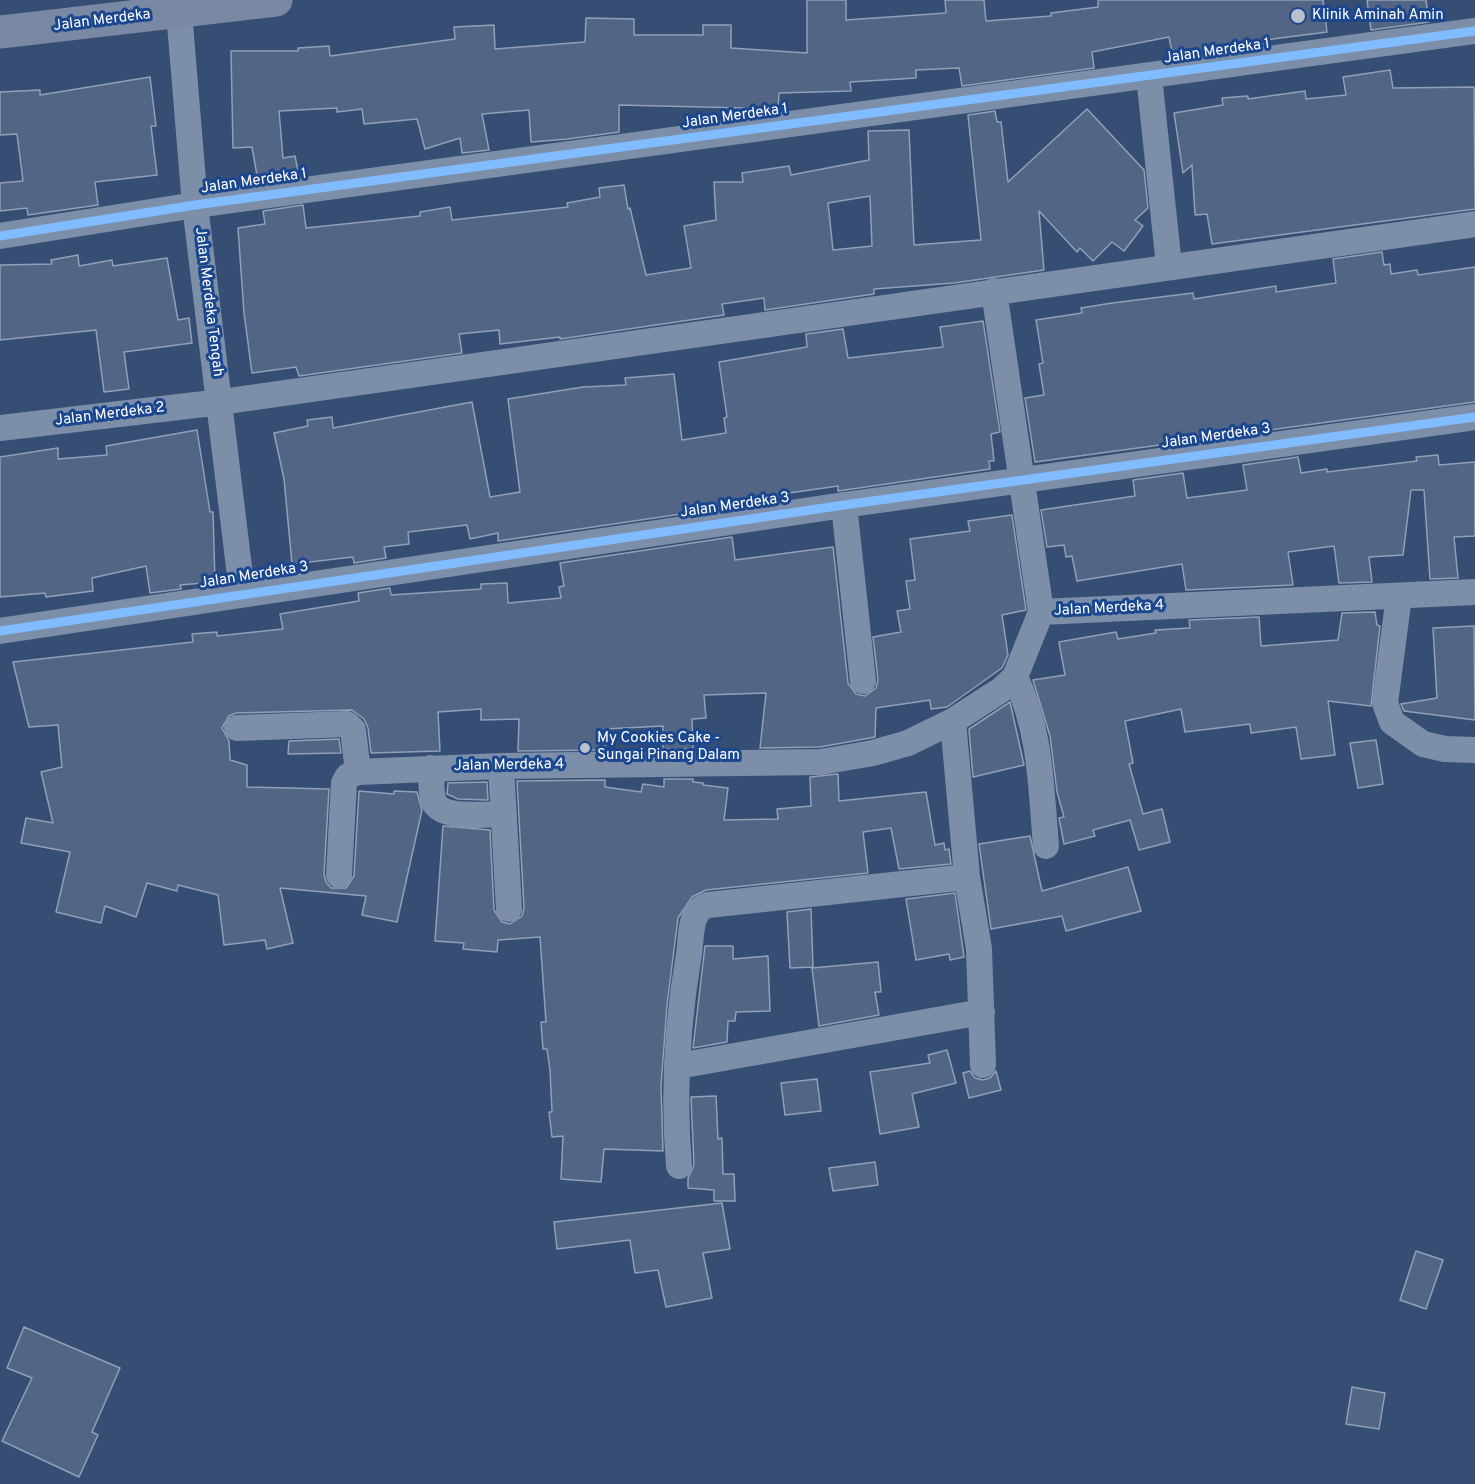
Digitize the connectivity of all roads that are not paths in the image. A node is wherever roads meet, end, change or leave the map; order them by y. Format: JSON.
{"nodes":[{"id":1,"x":276,"y":0,"type":"edge"},
{"id":2,"x":179,"y":12,"type":"junction"},
{"id":3,"x":1475,"y":31,"type":"edge"},
{"id":4,"x":0,"y":32,"type":"edge"},
{"id":5,"x":1149,"y":76,"type":"junction"},
{"id":6,"x":195,"y":205,"type":"junction"},
{"id":7,"x":1475,"y":224,"type":"edge"},
{"id":8,"x":0,"y":236,"type":"edge"},
{"id":9,"x":1169,"y":266,"type":"junction"},
{"id":10,"x":994,"y":291,"type":"junction"},
{"id":11,"x":221,"y":402,"type":"junction"},
{"id":12,"x":1475,"y":417,"type":"edge"},
{"id":13,"x":0,"y":428,"type":"edge"},
{"id":14,"x":1023,"y":479,"type":"junction"},
{"id":15,"x":844,"y":505,"type":"junction"},
{"id":16,"x":242,"y":592,"type":"junction"},
{"id":17,"x":1475,"y":592,"type":"edge"},
{"id":18,"x":1399,"y":596,"type":"junction"},
{"id":19,"x":1041,"y":612,"type":"junction"},
{"id":20,"x":0,"y":631,"type":"edge"},
{"id":21,"x":1015,"y":677,"type":"junction"},
{"id":22,"x":863,"y":681,"type":"dead end"},
{"id":23,"x":953,"y":721,"type":"junction"},
{"id":24,"x":237,"y":728,"type":"dead end"},
{"id":25,"x":1475,"y":750,"type":"edge"},
{"id":26,"x":501,"y":766,"type":"junction"},
{"id":27,"x":431,"y":768,"type":"junction"},
{"id":28,"x":358,"y":772,"type":"junction"},
{"id":29,"x":504,"y":813,"type":"junction"},
{"id":30,"x":1046,"y":846,"type":"dead end"},
{"id":31,"x":339,"y":876,"type":"dead end"},
{"id":32,"x":967,"y":878,"type":"junction"},
{"id":33,"x":509,"y":909,"type":"dead end"},
{"id":34,"x":982,"y":1012,"type":"junction"},
{"id":35,"x":983,"y":1065,"type":"dead end"},
{"id":36,"x":678,"y":1066,"type":"junction"},
{"id":37,"x":679,"y":1166,"type":"dead end"}],
"edges":[{"from":1,"to":2,"type":"street","name":"Jalan Merdeka"},
{"from":2,"to":4,"type":"street","name":"Jalan Merdeka"},
{"from":2,"to":6,"type":"street","name":"Jalan Merdeka Tengah"},
{"from":3,"to":5,"type":"street","name":"Jalan Merdeka 1"},
{"from":5,"to":6,"type":"street","name":"Jalan Merdeka 1"},
{"from":5,"to":9,"type":"street"},
{"from":6,"to":8,"type":"street","name":"Jalan Merdeka 1"},
{"from":6,"to":11,"type":"street","name":"Jalan Merdeka Tengah"},
{"from":7,"to":9,"type":"street","name":"Jalan Merdeka 2"},
{"from":9,"to":10,"type":"street","name":"Jalan Merdeka 2"},
{"from":10,"to":11,"type":"street","name":"Jalan Merdeka 2"},
{"from":10,"to":14,"type":"street"},
{"from":11,"to":13,"type":"street","name":"Jalan Merdeka 2"},
{"from":11,"to":16,"type":"street","name":"Jalan Merdeka Tengah"},
{"from":12,"to":14,"type":"street","name":"Jalan Merdeka 3"},
{"from":14,"to":15,"type":"street","name":"Jalan Merdeka 3"},
{"from":14,"to":19,"type":"street"},
{"from":15,"to":16,"type":"street","name":"Jalan Merdeka 3"},
{"from":15,"to":22,"type":"street"},
{"from":16,"to":20,"type":"street","name":"Jalan Merdeka 3"},
{"from":17,"to":18,"type":"street","name":"Jalan Merdeka 4"},
{"from":18,"to":19,"type":"street","name":"Jalan Merdeka 4"},
{"from":18,"to":25,"type":"street"},
{"from":19,"to":21,"type":"street","name":"Jalan Merdeka 4"},
{"from":21,"to":23,"type":"street","name":"Jalan Merdeka 4"},
{"from":21,"to":30,"type":"street"},
{"from":23,"to":26,"type":"street","name":"Jalan Merdeka 4"},
{"from":23,"to":32,"type":"street"},
{"from":24,"to":28,"type":"street"},
{"from":26,"to":27,"type":"street","name":"Jalan Merdeka 4"},
{"from":26,"to":29,"type":"street"},
{"from":27,"to":28,"type":"street","name":"Jalan Merdeka 4"},
{"from":27,"to":29,"type":"street"},
{"from":28,"to":31,"type":"street"},
{"from":29,"to":33,"type":"street"},
{"from":32,"to":34,"type":"street"},
{"from":32,"to":36,"type":"street"},
{"from":34,"to":35,"type":"street"},
{"from":34,"to":36,"type":"street"},
{"from":36,"to":37,"type":"street"}]}
